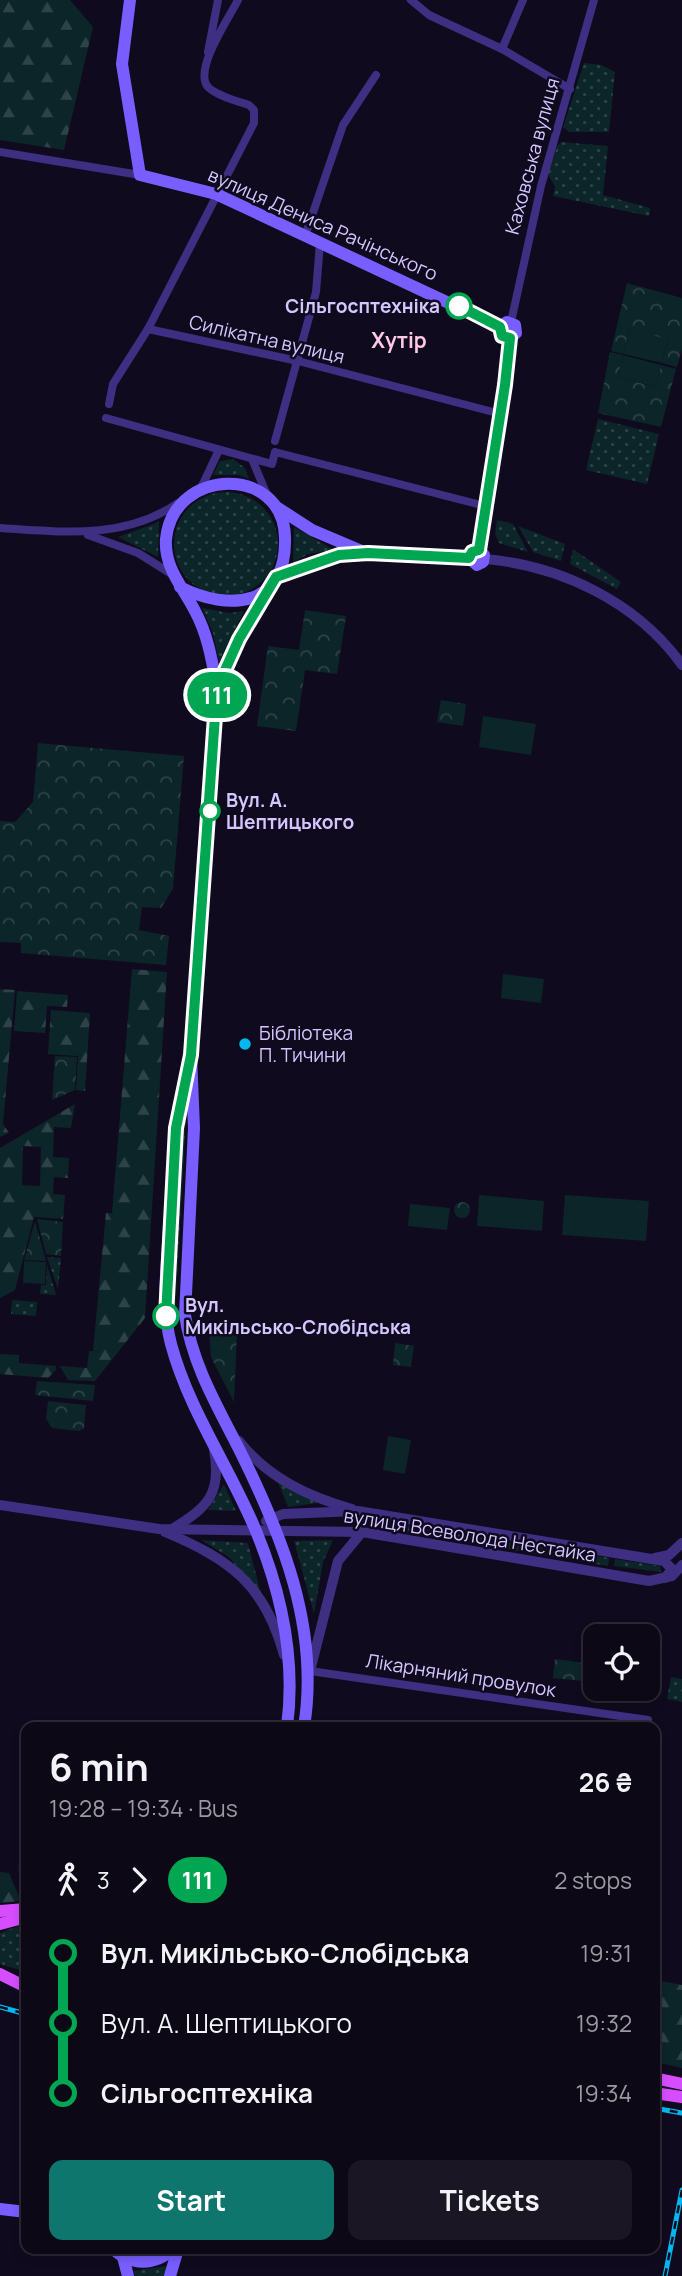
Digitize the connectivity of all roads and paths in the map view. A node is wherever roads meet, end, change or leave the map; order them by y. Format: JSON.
{"nodes":[{"id":1,"x":130,"y":0,"type":"edge"},
{"id":2,"x":218,"y":0,"type":"edge"},
{"id":3,"x":238,"y":0,"type":"edge"},
{"id":4,"x":411,"y":0,"type":"edge"},
{"id":5,"x":523,"y":0,"type":"edge"},
{"id":6,"x":594,"y":0,"type":"edge"},
{"id":7,"x":502,"y":49,"type":"junction"},
{"id":8,"x":206,"y":60,"type":"junction"},
{"id":9,"x":376,"y":75,"type":"dead end"},
{"id":10,"x":570,"y":89,"type":"junction"},
{"id":11,"x":0,"y":152,"type":"edge"},
{"id":12,"x":140,"y":175,"type":"junction"},
{"id":13,"x":216,"y":194,"type":"junction"},
{"id":14,"x":305,"y":236,"type":"junction"},
{"id":15,"x":320,"y":243,"type":"junction"},
{"id":16,"x":506,"y":325,"type":"junction"},
{"id":17,"x":148,"y":329,"type":"junction"},
{"id":18,"x":298,"y":361,"type":"junction"},
{"id":19,"x":109,"y":404,"type":"dead end"},
{"id":20,"x":501,"y":414,"type":"junction"},
{"id":21,"x":106,"y":418,"type":"dead end"},
{"id":22,"x":275,"y":441,"type":"dead end"},
{"id":23,"x":219,"y":450,"type":"junction"},
{"id":24,"x":252,"y":459,"type":"junction"},
{"id":25,"x":201,"y":488,"type":"junction"},
{"id":26,"x":187,"y":498,"type":"junction"},
{"id":27,"x":270,"y":501,"type":"junction"},
{"id":28,"x":485,"y":506,"type":"junction"},
{"id":29,"x":0,"y":528,"type":"edge"},
{"id":30,"x":85,"y":534,"type":"junction"},
{"id":31,"x":368,"y":553,"type":"junction"},
{"id":32,"x":478,"y":556,"type":"junction"},
{"id":33,"x":176,"y":581,"type":"junction"},
{"id":34,"x":272,"y":582,"type":"junction"},
{"id":35,"x":682,"y":664,"type":"edge"},
{"id":36,"x":217,"y":688,"type":"junction"},
{"id":37,"x":191,"y":1055,"type":"junction"},
{"id":38,"x":228,"y":1427,"type":"junction"},
{"id":39,"x":213,"y":1448,"type":"junction"},
{"id":40,"x":0,"y":1505,"type":"edge"},
{"id":41,"x":358,"y":1511,"type":"junction"},
{"id":42,"x":272,"y":1516,"type":"junction"},
{"id":43,"x":159,"y":1529,"type":"junction"},
{"id":44,"x":172,"y":1529,"type":"junction"},
{"id":45,"x":255,"y":1530,"type":"junction"},
{"id":46,"x":277,"y":1530,"type":"junction"},
{"id":47,"x":362,"y":1532,"type":"junction"},
{"id":48,"x":682,"y":1543,"type":"edge"},
{"id":49,"x":652,"y":1558,"type":"junction"},
{"id":50,"x":682,"y":1565,"type":"edge"},
{"id":51,"x":663,"y":1580,"type":"junction"},
{"id":52,"x":310,"y":1671,"type":"junction"},
{"id":53,"x":290,"y":1679,"type":"junction"},
{"id":54,"x":648,"y":1720,"type":"dead end"},
{"id":55,"x":287,"y":1722,"type":"edge"},
{"id":56,"x":305,"y":1722,"type":"edge"},
{"id":57,"x":21,"y":1909,"type":"edge"},
{"id":58,"x":0,"y":1911,"type":"edge"},
{"id":59,"x":21,"y":1918,"type":"edge"},
{"id":60,"x":0,"y":1924,"type":"edge"},
{"id":61,"x":0,"y":1974,"type":"edge"},
{"id":62,"x":0,"y":1984,"type":"edge"},
{"id":63,"x":21,"y":1984,"type":"edge"},
{"id":64,"x":21,"y":1986,"type":"edge"},
{"id":65,"x":660,"y":2079,"type":"edge"},
{"id":66,"x":682,"y":2084,"type":"edge"},
{"id":67,"x":660,"y":2094,"type":"edge"},
{"id":68,"x":682,"y":2097,"type":"edge"},
{"id":69,"x":118,"y":2254,"type":"edge"},
{"id":70,"x":121,"y":2254,"type":"edge"},
{"id":71,"x":167,"y":2254,"type":"edge"},
{"id":72,"x":175,"y":2254,"type":"edge"},
{"id":73,"x":128,"y":2276,"type":"edge"},
{"id":74,"x":170,"y":2276,"type":"edge"}],
"edges":[{"from":1,"to":12,"type":"main road"},
{"from":2,"to":8,"type":"street"},
{"from":3,"to":8,"type":"street"},
{"from":4,"to":7,"type":"street"},
{"from":5,"to":7,"type":"street"},
{"from":6,"to":10,"type":"street","name":"Каховська вулиця"},
{"from":7,"to":10,"type":"street"},
{"from":8,"to":13,"type":"street"},
{"from":9,"to":14,"type":"street"},
{"from":10,"to":16,"type":"street","name":"Каховська вулиця"},
{"from":11,"to":12,"type":"street","name":"вулиця Дениса Рачінського"},
{"from":12,"to":13,"type":"main road","name":"вулиця Дениса Рачінського"},
{"from":13,"to":14,"type":"main road","name":"вулиця Дениса Рачінського"},
{"from":13,"to":17,"type":"street"},
{"from":14,"to":15,"type":"main road","name":"вулиця Дениса Рачінського"},
{"from":15,"to":16,"type":"main road","name":"вулиця Дениса Рачінського"},
{"from":15,"to":18,"type":"street"},
{"from":16,"to":20,"type":"main road"},
{"from":17,"to":18,"type":"street","name":"Силікатна вулиця"},
{"from":17,"to":19,"type":"street"},
{"from":18,"to":20,"type":"street","name":"Силікатна вулиця"},
{"from":18,"to":22,"type":"street"},
{"from":20,"to":28,"type":"main road"},
{"from":21,"to":23,"type":"street"},
{"from":23,"to":24,"type":"street"},
{"from":23,"to":25,"type":"street"},
{"from":24,"to":27,"type":"street"},
{"from":24,"to":28,"type":"street"},
{"from":25,"to":26,"type":"main road"},
{"from":25,"to":27,"type":"main road"},
{"from":26,"to":30,"type":"street"},
{"from":26,"to":33,"type":"main road"},
{"from":27,"to":31,"type":"main road"},
{"from":27,"to":34,"type":"main road"},
{"from":28,"to":32,"type":"main road"},
{"from":29,"to":30,"type":"street"},
{"from":30,"to":33,"type":"street"},
{"from":31,"to":32,"type":"main road"},
{"from":31,"to":34,"type":"main road"},
{"from":32,"to":35,"type":"street"},
{"from":33,"to":34,"type":"main road"},
{"from":33,"to":36,"type":"main road"},
{"from":34,"to":36,"type":"main road"},
{"from":36,"to":37,"type":"main road"},
{"from":37,"to":38,"type":"main road"},
{"from":37,"to":39,"type":"main road"},
{"from":38,"to":41,"type":"street"},
{"from":38,"to":42,"type":"main road"},
{"from":39,"to":44,"type":"street"},
{"from":39,"to":45,"type":"main road"},
{"from":40,"to":43,"type":"street"},
{"from":41,"to":42,"type":"street","name":"вулиця Всеволода Нестайка"},
{"from":41,"to":49,"type":"street","name":"вулиця Всеволода Нестайка"},
{"from":42,"to":45,"type":"street"},
{"from":42,"to":46,"type":"main road"},
{"from":43,"to":44,"type":"street","name":"вулиця Всеволода Нестайка"},
{"from":43,"to":53,"type":"street"},
{"from":44,"to":45,"type":"street","name":"вулиця Всеволода Нестайка"},
{"from":45,"to":46,"type":"street","name":"вулиця Всеволода Нестайка"},
{"from":45,"to":53,"type":"main road"},
{"from":46,"to":47,"type":"street","name":"вулиця Всеволода Нестайка"},
{"from":46,"to":52,"type":"main road"},
{"from":47,"to":51,"type":"street","name":"вулиця Всеволода Нестайка"},
{"from":47,"to":52,"type":"street"},
{"from":48,"to":49,"type":"street"},
{"from":49,"to":51,"type":"street"},
{"from":50,"to":51,"type":"street"},
{"from":52,"to":54,"type":"street","name":"Лікарняний провулок"},
{"from":52,"to":56,"type":"main road"},
{"from":53,"to":55,"type":"main road"},
{"from":57,"to":58,"type":"main road"},
{"from":59,"to":60,"type":"main road"},
{"from":61,"to":63,"type":"main road"},
{"from":62,"to":64,"type":"main road"},
{"from":65,"to":66,"type":"main road"},
{"from":67,"to":68,"type":"main road"},
{"from":69,"to":73,"type":"main road"},
{"from":70,"to":71,"type":"main road"},
{"from":72,"to":74,"type":"main road"}]}
